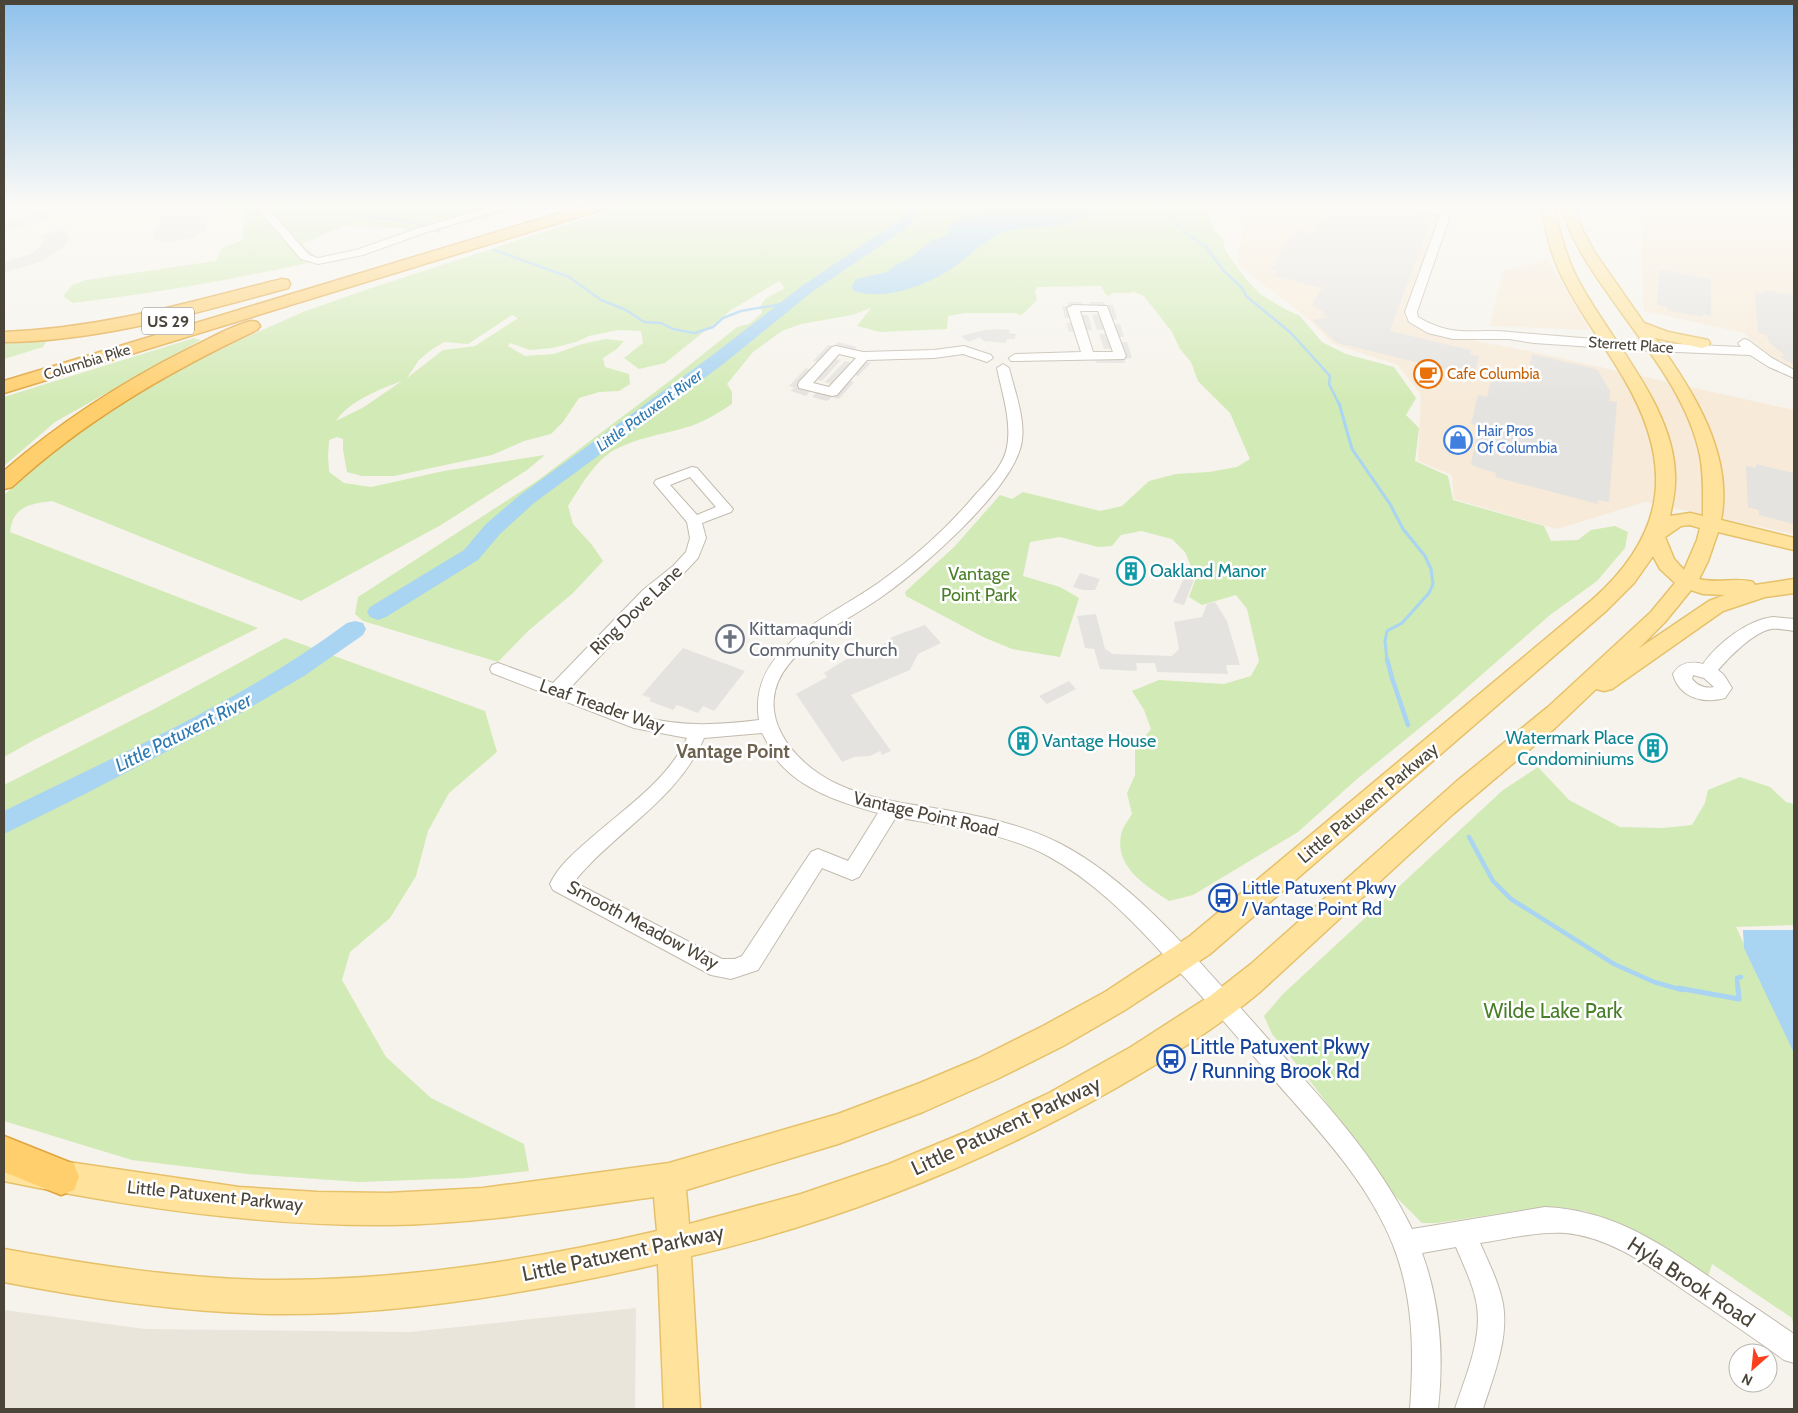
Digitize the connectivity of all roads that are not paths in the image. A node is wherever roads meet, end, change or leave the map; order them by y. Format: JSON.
{"nodes":[{"id":1,"x":335,"y":271,"type":"edge"},
{"id":2,"x":384,"y":271,"type":"edge"},
{"id":3,"x":399,"y":271,"type":"edge"},
{"id":4,"x":1425,"y":271,"type":"edge"},
{"id":5,"x":1567,"y":271,"type":"edge"},
{"id":6,"x":1598,"y":271,"type":"edge"},
{"id":7,"x":332,"y":272,"type":"junction"},
{"id":8,"x":1638,"y":326,"type":"junction"},
{"id":9,"x":4,"y":337,"type":"edge"},
{"id":10,"x":1608,"y":340,"type":"junction"},
{"id":11,"x":1651,"y":344,"type":"junction"},
{"id":12,"x":1702,"y":346,"type":"junction"},
{"id":13,"x":863,"y":356,"type":"dead end"},
{"id":14,"x":1088,"y":356,"type":"junction"},
{"id":15,"x":1006,"y":357,"type":"junction"},
{"id":16,"x":4,"y":369,"type":"edge"},
{"id":17,"x":1794,"y":374,"type":"edge"},
{"id":18,"x":1676,"y":380,"type":"junction"},
{"id":19,"x":4,"y":387,"type":"edge"},
{"id":20,"x":4,"y":482,"type":"edge"},
{"id":21,"x":694,"y":521,"type":"dead end"},
{"id":22,"x":1711,"y":523,"type":"junction"},
{"id":23,"x":1655,"y":535,"type":"junction"},
{"id":24,"x":1794,"y":544,"type":"edge"},
{"id":25,"x":1688,"y":581,"type":"junction"},
{"id":26,"x":1791,"y":586,"type":"edge"},
{"id":27,"x":1794,"y":625,"type":"edge"},
{"id":28,"x":498,"y":669,"type":"dead end"},
{"id":29,"x":1707,"y":672,"type":"dead end"},
{"id":30,"x":556,"y":691,"type":"junction"},
{"id":31,"x":1543,"y":724,"type":"junction"},
{"id":32,"x":768,"y":726,"type":"junction"},
{"id":33,"x":698,"y":732,"type":"junction"},
{"id":34,"x":891,"y":808,"type":"junction"},
{"id":35,"x":1180,"y":958,"type":"junction"},
{"id":36,"x":1224,"y":1004,"type":"junction"},
{"id":37,"x":4,"y":1154,"type":"edge"},
{"id":38,"x":4,"y":1165,"type":"edge"},
{"id":39,"x":61,"y":1178,"type":"junction"},
{"id":40,"x":669,"y":1179,"type":"junction"},
{"id":41,"x":1463,"y":1233,"type":"junction"},
{"id":42,"x":1405,"y":1243,"type":"junction"},
{"id":43,"x":674,"y":1245,"type":"junction"},
{"id":44,"x":4,"y":1266,"type":"edge"},
{"id":45,"x":1794,"y":1350,"type":"edge"},
{"id":46,"x":682,"y":1409,"type":"edge"},
{"id":47,"x":1424,"y":1409,"type":"edge"},
{"id":48,"x":1469,"y":1409,"type":"edge"}],
"edges":[{"from":1,"to":7,"type":"highway","name":"Columbia Pike","number":"US 29"},
{"from":2,"to":19,"type":"highway","name":"Columbia Pike","number":"US 29"},
{"from":3,"to":20,"type":"highway"},
{"from":4,"to":10,"type":"street","name":"Sterrett Place"},
{"from":5,"to":10,"type":"main road","name":"Little Patuxent Parkway"},
{"from":6,"to":8,"type":"main road","name":"Little Patuxent Parkway"},
{"from":7,"to":9,"type":"highway"},
{"from":7,"to":16,"type":"highway","name":"Columbia Pike","number":"US 29"},
{"from":8,"to":11,"type":"main road","name":"Little Patuxent Parkway"},
{"from":8,"to":12,"type":"main road"},
{"from":10,"to":11,"type":"street","name":"Sterrett Place"},
{"from":10,"to":23,"type":"main road","name":"Little Patuxent Parkway"},
{"from":11,"to":12,"type":"street","name":"Sterrett Place"},
{"from":11,"to":18,"type":"main road","name":"Little Patuxent Parkway"},
{"from":12,"to":17,"type":"street","name":"Sterrett Place"},
{"from":12,"to":18,"type":"main road"},
{"from":13,"to":15,"type":"street"},
{"from":14,"to":14,"type":"street"},
{"from":14,"to":15,"type":"street"},
{"from":15,"to":32,"type":"street","name":"Vantage Point Road"},
{"from":18,"to":22,"type":"main road","name":"Little Patuxent Parkway"},
{"from":21,"to":30,"type":"street","name":"Ring Dove Lane"},
{"from":22,"to":23,"type":"main road"},
{"from":22,"to":24,"type":"main road"},
{"from":22,"to":25,"type":"main road","name":"Little Patuxent Parkway"},
{"from":23,"to":25,"type":"main road"},
{"from":23,"to":35,"type":"main road","name":"Little Patuxent Parkway"},
{"from":25,"to":26,"type":"main road"},
{"from":25,"to":31,"type":"main road","name":"Little Patuxent Parkway"},
{"from":26,"to":31,"type":"main road"},
{"from":27,"to":29,"type":"street"},
{"from":28,"to":30,"type":"street","name":"Leaf Treader Way"},
{"from":30,"to":33,"type":"street","name":"Leaf Treader Way"},
{"from":31,"to":36,"type":"main road","name":"Little Patuxent Parkway"},
{"from":32,"to":33,"type":"street","name":"Leaf Treader Way"},
{"from":32,"to":34,"type":"street","name":"Vantage Point Road"},
{"from":33,"to":34,"type":"street","name":"Smooth Meadow Way"},
{"from":34,"to":35,"type":"street","name":"Vantage Point Road"},
{"from":35,"to":36,"type":"street","name":"Vantage Point Road"},
{"from":35,"to":40,"type":"main road","name":"Little Patuxent Parkway"},
{"from":36,"to":42,"type":"street","name":"Vantage Point Road"},
{"from":36,"to":43,"type":"main road","name":"Little Patuxent Parkway"},
{"from":37,"to":39,"type":"highway"},
{"from":38,"to":39,"type":"main road","name":"Little Patuxent Parkway"},
{"from":39,"to":40,"type":"main road","name":"Little Patuxent Parkway"},
{"from":40,"to":43,"type":"main road"},
{"from":41,"to":42,"type":"street","name":"Hyla Brook Road"},
{"from":41,"to":45,"type":"street","name":"Hyla Brook Road"},
{"from":41,"to":48,"type":"street"},
{"from":42,"to":47,"type":"street","name":"Vantage Point Road"},
{"from":43,"to":44,"type":"main road","name":"Little Patuxent Parkway"},
{"from":43,"to":46,"type":"main road"}]}
